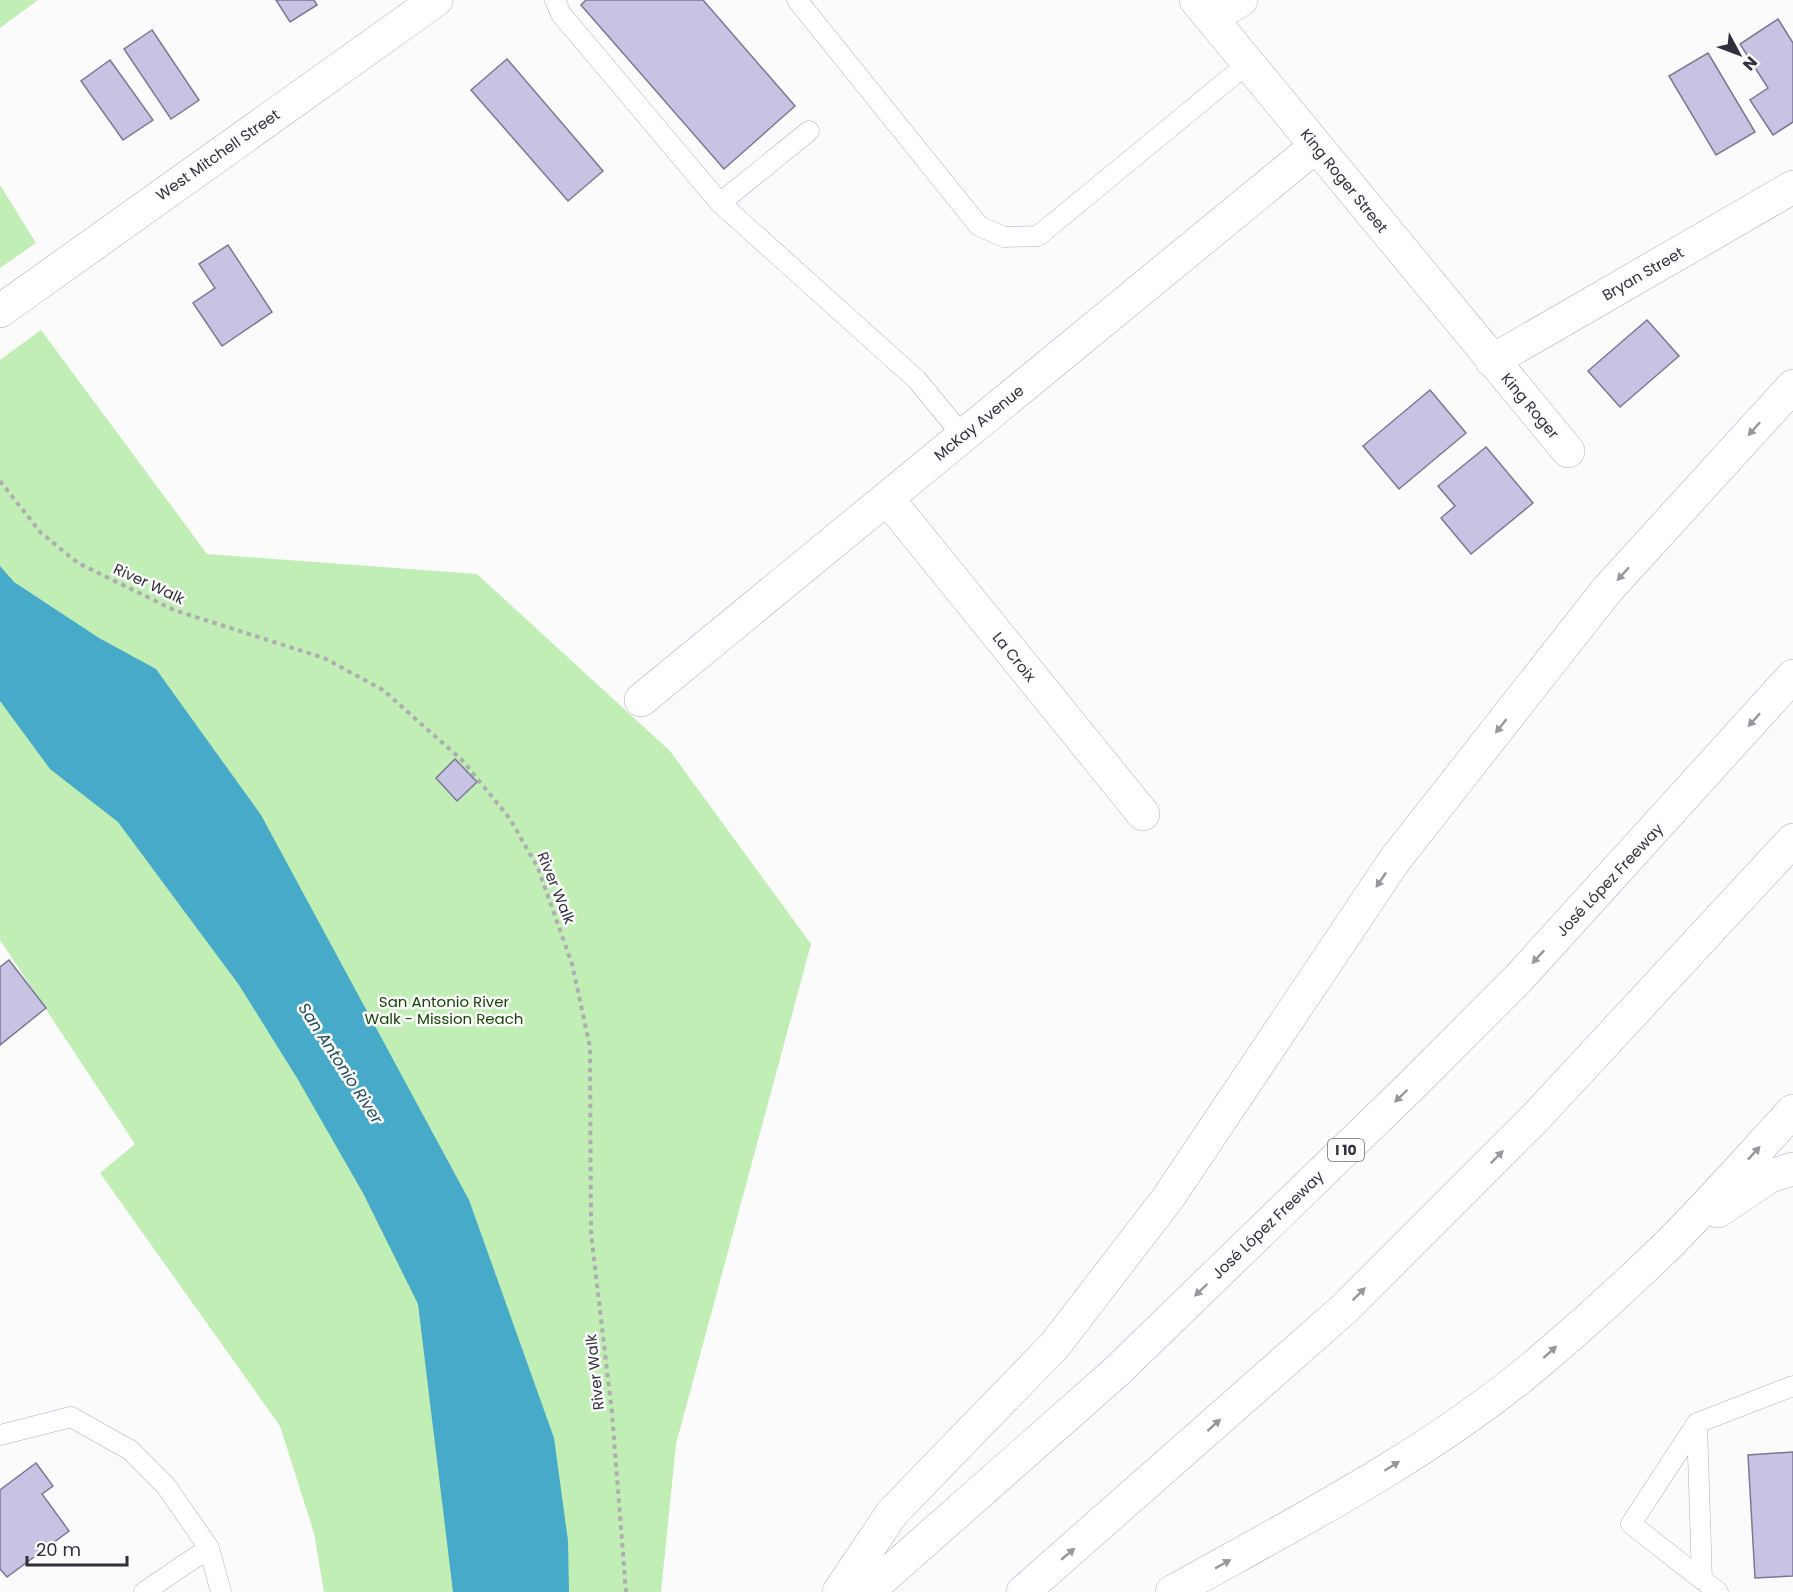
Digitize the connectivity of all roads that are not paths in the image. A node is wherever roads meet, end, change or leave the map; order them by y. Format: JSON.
{"nodes":[{"id":1,"x":436,"y":0,"type":"edge"},
{"id":2,"x":555,"y":0,"type":"edge"},
{"id":3,"x":797,"y":0,"type":"edge"},
{"id":4,"x":1241,"y":0,"type":"edge"},
{"id":5,"x":1203,"y":9,"type":"edge"},
{"id":6,"x":1247,"y":64,"type":"junction"},
{"id":7,"x":808,"y":131,"type":"dead end"},
{"id":8,"x":1316,"y":146,"type":"junction"},
{"id":9,"x":1793,"y":187,"type":"edge"},
{"id":10,"x":720,"y":203,"type":"junction"},
{"id":11,"x":0,"y":311,"type":"edge"},
{"id":12,"x":1492,"y":361,"type":"junction"},
{"id":13,"x":1793,"y":386,"type":"edge"},
{"id":14,"x":963,"y":436,"type":"junction"},
{"id":15,"x":1568,"y":451,"type":"dead end"},
{"id":16,"x":887,"y":498,"type":"junction"},
{"id":17,"x":1793,"y":676,"type":"edge"},
{"id":18,"x":641,"y":700,"type":"dead end"},
{"id":19,"x":1143,"y":814,"type":"dead end"},
{"id":20,"x":1793,"y":840,"type":"edge"},
{"id":21,"x":1793,"y":1111,"type":"edge"},
{"id":22,"x":1793,"y":1168,"type":"edge"},
{"id":23,"x":1671,"y":1242,"type":"junction"},
{"id":24,"x":1793,"y":1386,"type":"edge"},
{"id":25,"x":1697,"y":1423,"type":"junction"},
{"id":26,"x":0,"y":1435,"type":"edge"},
{"id":27,"x":209,"y":1548,"type":"junction"},
{"id":28,"x":1702,"y":1580,"type":"junction"},
{"id":29,"x":144,"y":1592,"type":"edge"},
{"id":30,"x":221,"y":1592,"type":"edge"},
{"id":31,"x":839,"y":1592,"type":"edge"},
{"id":32,"x":867,"y":1592,"type":"edge"},
{"id":33,"x":1023,"y":1592,"type":"edge"},
{"id":34,"x":1172,"y":1592,"type":"edge"},
{"id":35,"x":1718,"y":1592,"type":"edge"}],
"edges":[{"from":1,"to":11,"type":"main road","name":"West Mitchell Street"},
{"from":2,"to":10,"type":"lane"},
{"from":3,"to":6,"type":"lane"},
{"from":4,"to":5,"type":"main road"},
{"from":5,"to":6,"type":"main road","name":"King Roger Street"},
{"from":6,"to":8,"type":"main road","name":"King Roger Street"},
{"from":7,"to":10,"type":"lane"},
{"from":8,"to":12,"type":"main road","name":"King Roger Street"},
{"from":8,"to":14,"type":"main road","name":"McKay Avenue"},
{"from":9,"to":12,"type":"main road","name":"Bryan Street"},
{"from":10,"to":14,"type":"lane"},
{"from":12,"to":15,"type":"main road","name":"King Roger"},
{"from":13,"to":31,"type":"main road","one_way":true},
{"from":14,"to":16,"type":"main road","name":"McKay Avenue"},
{"from":16,"to":18,"type":"main road","name":"McKay Avenue"},
{"from":16,"to":19,"type":"main road","name":"La Croix"},
{"from":17,"to":32,"type":"main road","name":"José López Freeway","number":"I 10","one_way":true},
{"from":33,"to":20,"type":"main road","one_way":true},
{"from":23,"to":21,"type":"main road","one_way":true},
{"from":22,"to":23,"type":"main road"},
{"from":34,"to":23,"type":"main road","one_way":true},
{"from":24,"to":25,"type":"lane"},
{"from":25,"to":28,"type":"lane"},
{"from":25,"to":28,"type":"lane"},
{"from":26,"to":27,"type":"lane"},
{"from":27,"to":29,"type":"lane"},
{"from":27,"to":30,"type":"lane"},
{"from":28,"to":35,"type":"lane"}]}
